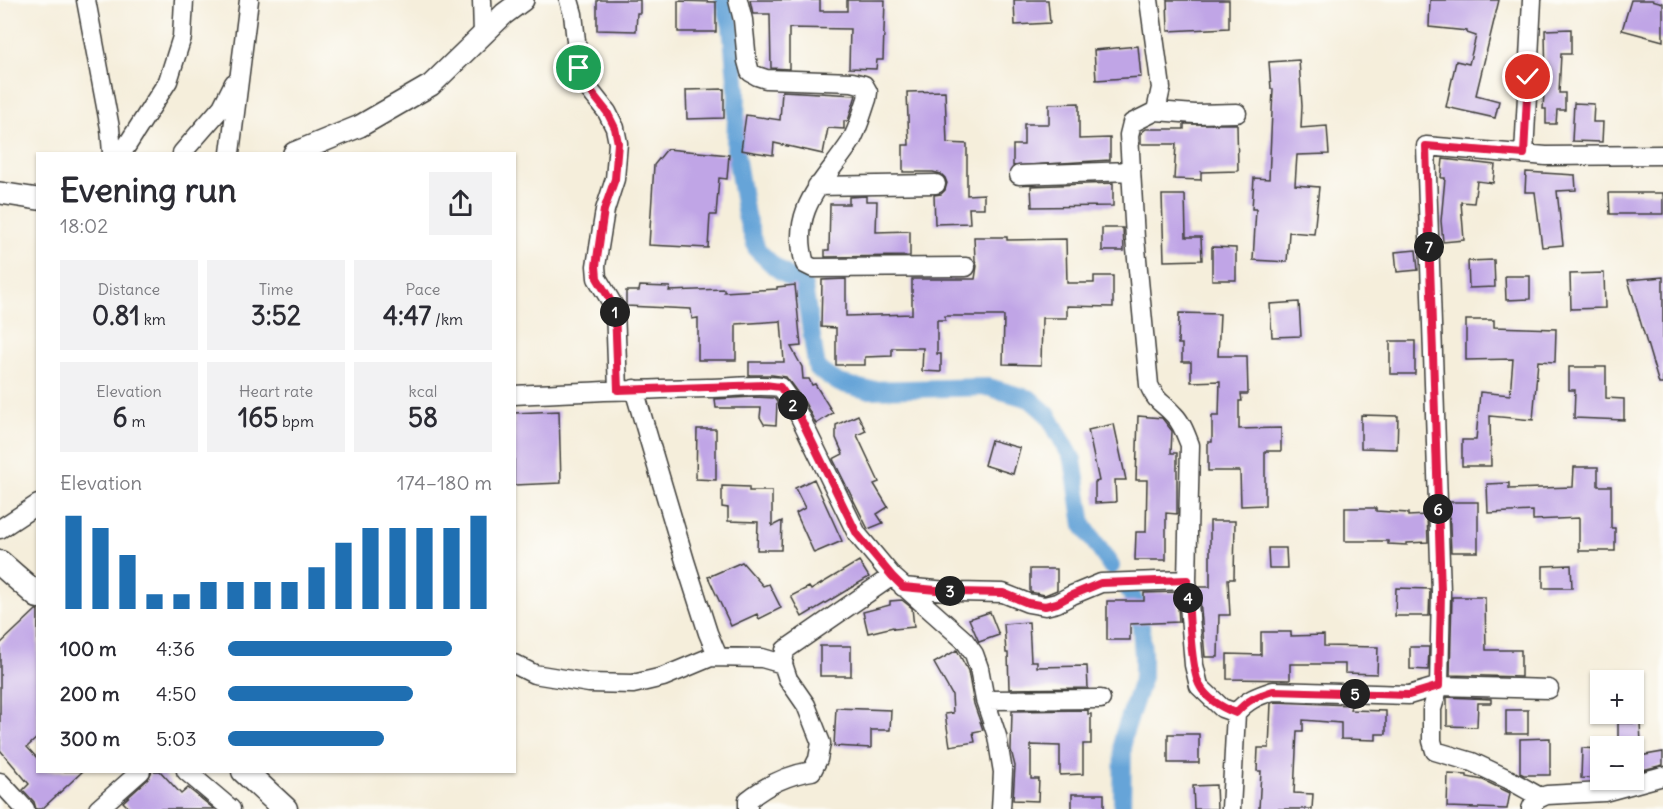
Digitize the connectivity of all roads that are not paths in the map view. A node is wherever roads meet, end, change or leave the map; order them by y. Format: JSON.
{"nodes":[{"id":1,"x":86,"y":0,"type":"edge"},
{"id":2,"x":184,"y":0,"type":"edge"},
{"id":3,"x":249,"y":0,"type":"edge"},
{"id":4,"x":482,"y":0,"type":"edge"},
{"id":5,"x":523,"y":0,"type":"edge"},
{"id":6,"x":569,"y":0,"type":"edge"},
{"id":7,"x":738,"y":0,"type":"edge"},
{"id":8,"x":1149,"y":0,"type":"edge"},
{"id":9,"x":1532,"y":0,"type":"edge"},
{"id":10,"x":483,"y":35,"type":"junction"},
{"id":11,"x":240,"y":72,"type":"junction"},
{"id":12,"x":1156,"y":111,"type":"junction"},
{"id":13,"x":1238,"y":113,"type":"dead end"},
{"id":14,"x":112,"y":152,"type":"edge"},
{"id":15,"x":123,"y":152,"type":"edge"},
{"id":16,"x":183,"y":152,"type":"edge"},
{"id":17,"x":230,"y":152,"type":"edge"},
{"id":18,"x":296,"y":152,"type":"edge"},
{"id":19,"x":1524,"y":154,"type":"junction"},
{"id":20,"x":1663,"y":154,"type":"edge"},
{"id":21,"x":1130,"y":171,"type":"junction"},
{"id":22,"x":1019,"y":175,"type":"dead end"},
{"id":23,"x":936,"y":184,"type":"dead end"},
{"id":24,"x":817,"y":186,"type":"junction"},
{"id":25,"x":0,"y":193,"type":"edge"},
{"id":26,"x":36,"y":199,"type":"edge"},
{"id":27,"x":966,"y":267,"type":"dead end"},
{"id":28,"x":626,"y":390,"type":"junction"},
{"id":29,"x":516,"y":395,"type":"edge"},
{"id":30,"x":36,"y":505,"type":"edge"},
{"id":31,"x":0,"y":529,"type":"edge"},
{"id":32,"x":0,"y":563,"type":"edge"},
{"id":33,"x":1187,"y":580,"type":"junction"},
{"id":34,"x":897,"y":581,"type":"junction"},
{"id":35,"x":36,"y":594,"type":"edge"},
{"id":36,"x":718,"y":657,"type":"junction"},
{"id":37,"x":783,"y":664,"type":"junction"},
{"id":38,"x":516,"y":665,"type":"edge"},
{"id":39,"x":1439,"y":686,"type":"junction"},
{"id":40,"x":1549,"y":689,"type":"dead end"},
{"id":41,"x":1101,"y":699,"type":"dead end"},
{"id":42,"x":985,"y":700,"type":"junction"},
{"id":43,"x":1236,"y":713,"type":"junction"},
{"id":44,"x":139,"y":773,"type":"edge"},
{"id":45,"x":188,"y":773,"type":"edge"},
{"id":46,"x":246,"y":773,"type":"edge"},
{"id":47,"x":1663,"y":776,"type":"edge"},
{"id":48,"x":0,"y":782,"type":"edge"},
{"id":49,"x":1535,"y":803,"type":"edge"},
{"id":50,"x":25,"y":809,"type":"edge"},
{"id":51,"x":98,"y":809,"type":"edge"},
{"id":52,"x":231,"y":809,"type":"edge"},
{"id":53,"x":285,"y":809,"type":"edge"},
{"id":54,"x":748,"y":809,"type":"edge"},
{"id":55,"x":1001,"y":809,"type":"edge"},
{"id":56,"x":1231,"y":809,"type":"edge"}],
"edges":[{"from":1,"to":14,"type":"street"},
{"from":2,"to":15,"type":"street"},
{"from":3,"to":11,"type":"street"},
{"from":4,"to":10,"type":"street"},
{"from":5,"to":10,"type":"street"},
{"from":6,"to":28,"type":"street"},
{"from":7,"to":24,"type":"street"},
{"from":8,"to":12,"type":"street"},
{"from":9,"to":19,"type":"street"},
{"from":10,"to":18,"type":"street"},
{"from":11,"to":16,"type":"street"},
{"from":11,"to":17,"type":"street"},
{"from":12,"to":13,"type":"street"},
{"from":12,"to":21,"type":"street"},
{"from":19,"to":20,"type":"street"},
{"from":19,"to":39,"type":"street"},
{"from":21,"to":22,"type":"street"},
{"from":21,"to":33,"type":"street"},
{"from":23,"to":24,"type":"street"},
{"from":24,"to":27,"type":"street"},
{"from":25,"to":26,"type":"street"},
{"from":28,"to":29,"type":"street"},
{"from":28,"to":34,"type":"street"},
{"from":28,"to":36,"type":"street"},
{"from":30,"to":31,"type":"street"},
{"from":32,"to":35,"type":"main road"},
{"from":33,"to":34,"type":"street"},
{"from":33,"to":43,"type":"street"},
{"from":34,"to":37,"type":"street"},
{"from":34,"to":42,"type":"street"},
{"from":36,"to":37,"type":"street"},
{"from":36,"to":38,"type":"street"},
{"from":37,"to":54,"type":"street"},
{"from":39,"to":40,"type":"street"},
{"from":39,"to":43,"type":"street"},
{"from":39,"to":49,"type":"street"},
{"from":41,"to":42,"type":"street"},
{"from":42,"to":55,"type":"street"},
{"from":43,"to":56,"type":"street"},
{"from":44,"to":51,"type":"street"},
{"from":45,"to":52,"type":"street"},
{"from":46,"to":53,"type":"main road"},
{"from":47,"to":49,"type":"street"},
{"from":48,"to":50,"type":"street"}]}
